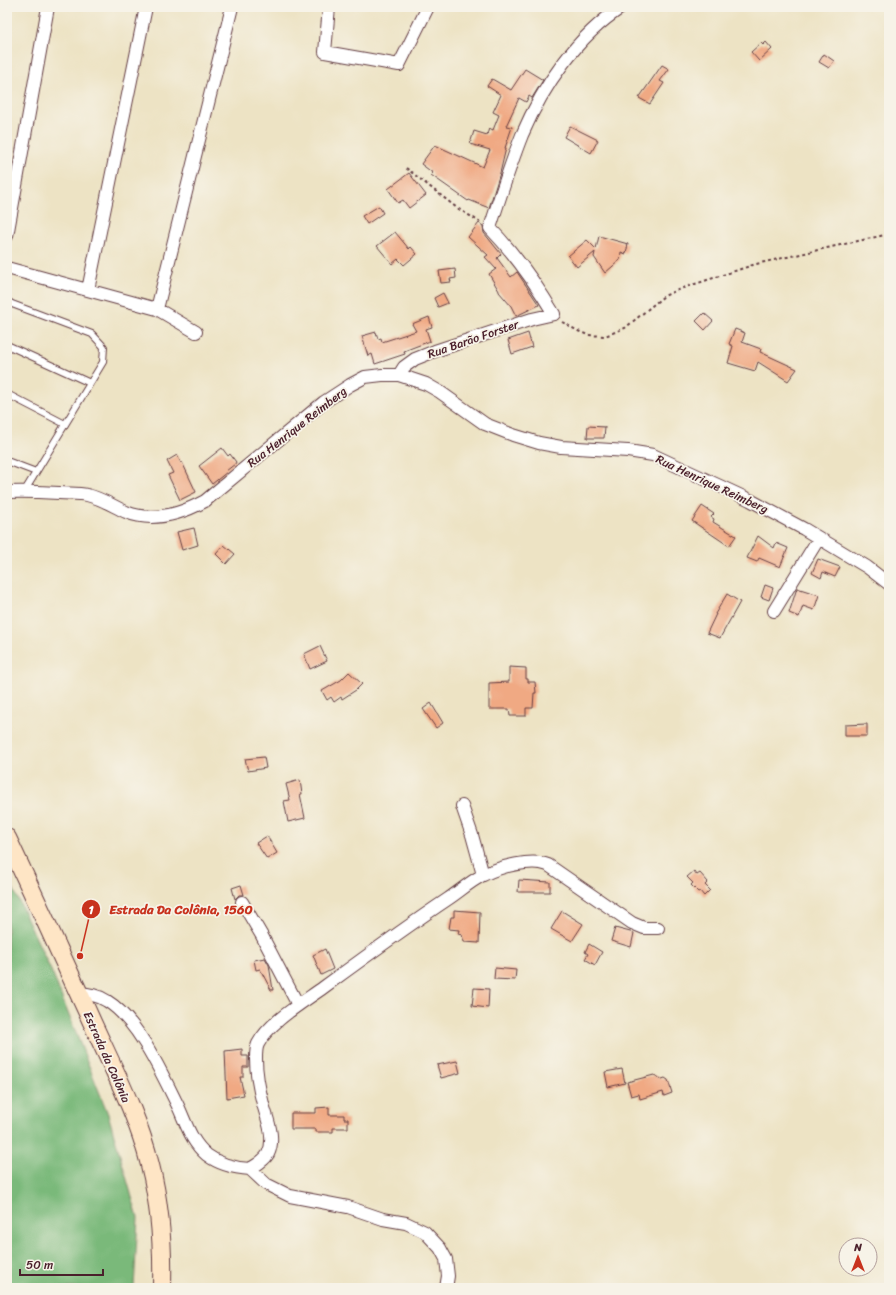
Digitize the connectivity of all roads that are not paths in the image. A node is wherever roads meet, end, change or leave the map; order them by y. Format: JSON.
{"nodes":[{"id":1,"x":48,"y":7,"type":"edge"},
{"id":2,"x":146,"y":7,"type":"edge"},
{"id":3,"x":232,"y":7,"type":"edge"},
{"id":4,"x":330,"y":7,"type":"edge"},
{"id":5,"x":428,"y":7,"type":"edge"},
{"id":6,"x":622,"y":7,"type":"edge"},
{"id":7,"x":7,"y":236,"type":"edge"},
{"id":8,"x":7,"y":268,"type":"edge"},
{"id":9,"x":88,"y":290,"type":"junction"},
{"id":10,"x":7,"y":301,"type":"edge"},
{"id":11,"x":157,"y":309,"type":"junction"},
{"id":12,"x":196,"y":332,"type":"dead end"},
{"id":13,"x":7,"y":345,"type":"edge"},
{"id":14,"x":399,"y":375,"type":"junction"},
{"id":15,"x":90,"y":382,"type":"junction"},
{"id":16,"x":7,"y":394,"type":"edge"},
{"id":17,"x":65,"y":424,"type":"junction"},
{"id":18,"x":7,"y":461,"type":"edge"},
{"id":19,"x":36,"y":472,"type":"junction"},
{"id":20,"x":7,"y":492,"type":"edge"},
{"id":21,"x":24,"y":492,"type":"junction"},
{"id":22,"x":819,"y":538,"type":"junction"},
{"id":23,"x":889,"y":584,"type":"edge"},
{"id":24,"x":774,"y":611,"type":"dead end"},
{"id":25,"x":462,"y":806,"type":"dead end"},
{"id":26,"x":7,"y":838,"type":"edge"},
{"id":27,"x":483,"y":875,"type":"junction"},
{"id":28,"x":242,"y":902,"type":"dead end"},
{"id":29,"x":658,"y":928,"type":"dead end"},
{"id":30,"x":78,"y":993,"type":"junction"},
{"id":31,"x":298,"y":1005,"type":"junction"},
{"id":32,"x":250,"y":1169,"type":"junction"},
{"id":33,"x":162,"y":1288,"type":"edge"},
{"id":34,"x":446,"y":1288,"type":"edge"}],
"edges":[{"from":1,"to":7,"type":"street"},
{"from":2,"to":9,"type":"street"},
{"from":3,"to":11,"type":"street"},
{"from":4,"to":5,"type":"street"},
{"from":6,"to":14,"type":"street","name":"Rua Barão Forster"},
{"from":8,"to":9,"type":"street"},
{"from":9,"to":11,"type":"street"},
{"from":10,"to":15,"type":"lane"},
{"from":11,"to":12,"type":"street"},
{"from":13,"to":15,"type":"lane"},
{"from":14,"to":21,"type":"street","name":"Rua Henrique Reimberg"},
{"from":14,"to":22,"type":"street","name":"Rua Henrique Reimberg"},
{"from":15,"to":17,"type":"lane"},
{"from":16,"to":17,"type":"lane"},
{"from":17,"to":19,"type":"lane"},
{"from":18,"to":19,"type":"lane"},
{"from":19,"to":21,"type":"lane"},
{"from":20,"to":21,"type":"street","name":"Rua Henrique Reimberg"},
{"from":22,"to":23,"type":"street","name":"Rua Henrique Reimberg"},
{"from":22,"to":24,"type":"street"},
{"from":25,"to":27,"type":"street"},
{"from":26,"to":30,"type":"main road","name":"Estrada da Colônia"},
{"from":27,"to":29,"type":"street"},
{"from":27,"to":31,"type":"street"},
{"from":28,"to":31,"type":"street"},
{"from":30,"to":32,"type":"street"},
{"from":30,"to":33,"type":"main road","name":"Estrada da Colônia"},
{"from":31,"to":32,"type":"street"},
{"from":32,"to":34,"type":"street"}]}
